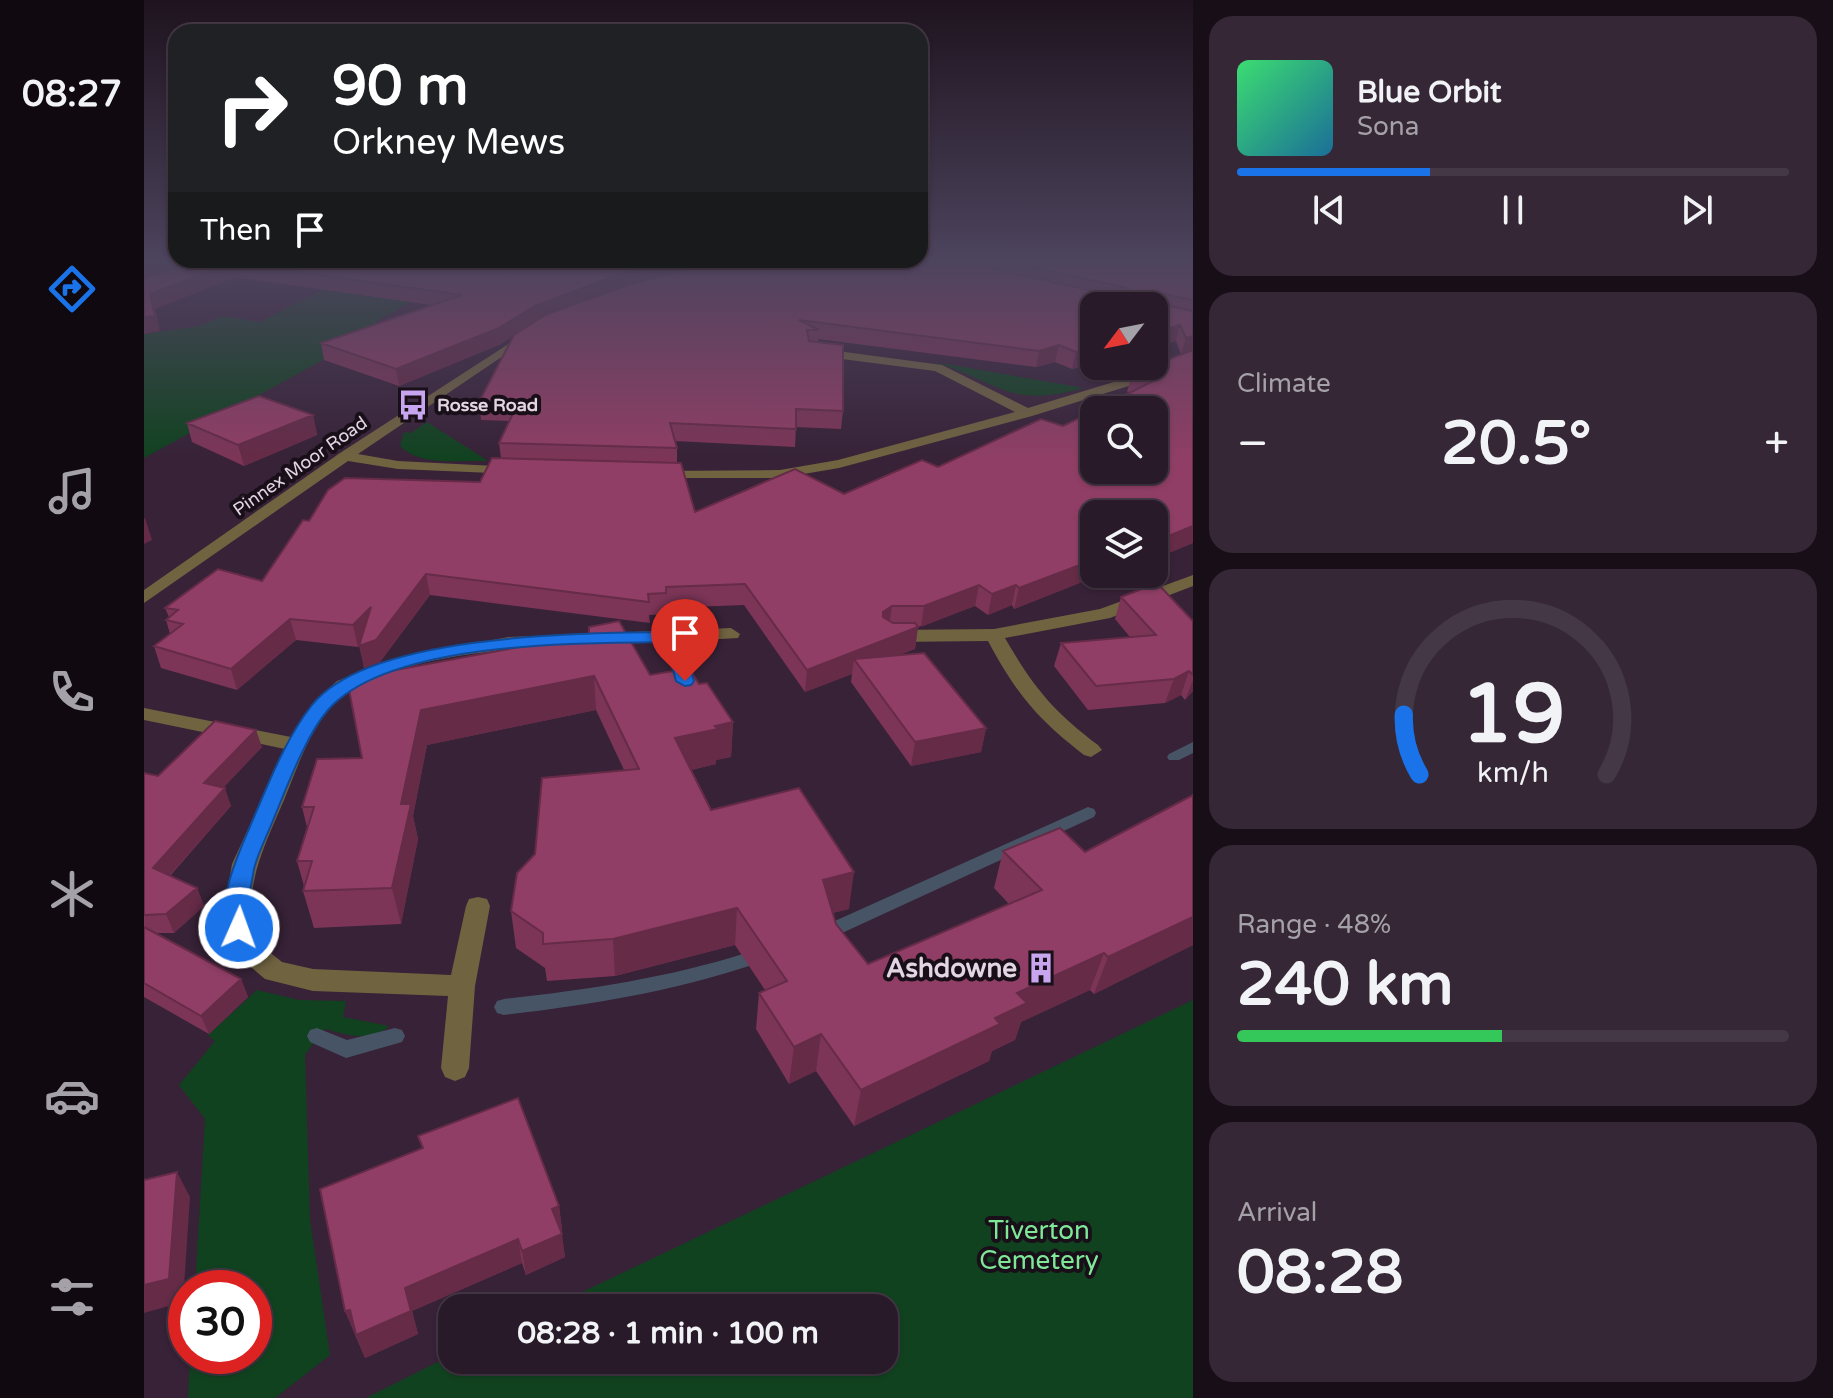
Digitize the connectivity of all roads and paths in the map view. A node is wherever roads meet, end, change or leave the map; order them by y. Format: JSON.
{"nodes":[{"id":1,"x":538,"y":328,"type":"edge"},
{"id":2,"x":863,"y":341,"type":"edge"},
{"id":3,"x":812,"y":351,"type":"edge"},
{"id":4,"x":853,"y":356,"type":"junction"},
{"id":5,"x":1193,"y":357,"type":"edge"},
{"id":6,"x":1027,"y":413,"type":"junction"},
{"id":7,"x":345,"y":456,"type":"junction"},
{"id":8,"x":535,"y":471,"type":"edge"},
{"id":9,"x":649,"y":475,"type":"edge"},
{"id":10,"x":1193,"y":580,"type":"edge"},
{"id":11,"x":144,"y":598,"type":"edge"},
{"id":12,"x":731,"y":634,"type":"dead end"},
{"id":13,"x":994,"y":635,"type":"junction"},
{"id":14,"x":891,"y":636,"type":"edge"},
{"id":15,"x":673,"y":637,"type":"junction"},
{"id":16,"x":685,"y":681,"type":"edge"},
{"id":17,"x":144,"y":714,"type":"edge"},
{"id":18,"x":297,"y":745,"type":"junction"},
{"id":19,"x":1091,"y":750,"type":"dead end"},
{"id":20,"x":478,"y":906,"type":"dead end"},
{"id":21,"x":462,"y":986,"type":"junction"},
{"id":22,"x":455,"y":1068,"type":"dead end"}],
"edges":[{"from":1,"to":7,"type":"street","name":"Pinnex Moor Road"},
{"from":2,"to":4,"type":"street"},
{"from":3,"to":4,"type":"street"},
{"from":4,"to":6,"type":"street"},
{"from":5,"to":6,"type":"street"},
{"from":6,"to":9,"type":"street"},
{"from":7,"to":8,"type":"street"},
{"from":7,"to":11,"type":"street","name":"Pinnex Moor Road"},
{"from":10,"to":13,"type":"street"},
{"from":12,"to":15,"type":"street"},
{"from":13,"to":14,"type":"street"},
{"from":13,"to":19,"type":"street"},
{"from":15,"to":16,"type":"street"},
{"from":15,"to":18,"type":"street"},
{"from":17,"to":18,"type":"street"},
{"from":18,"to":21,"type":"street"},
{"from":20,"to":21,"type":"street"},
{"from":21,"to":22,"type":"street"}]}
